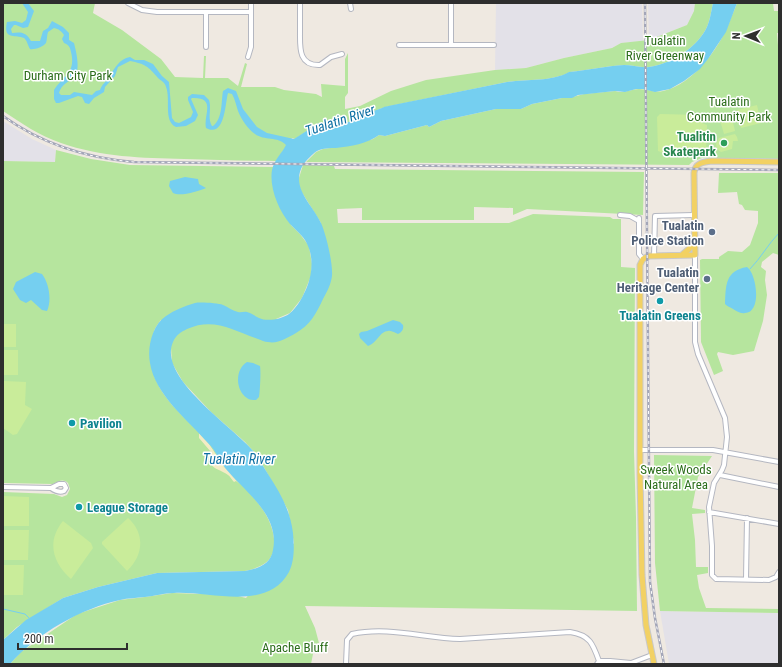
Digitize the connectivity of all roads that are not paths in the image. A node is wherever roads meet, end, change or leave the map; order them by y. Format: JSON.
{"nodes":[{"id":1,"x":128,"y":3,"type":"edge"},
{"id":2,"x":251,"y":3,"type":"edge"},
{"id":3,"x":300,"y":3,"type":"edge"},
{"id":4,"x":350,"y":3,"type":"edge"},
{"id":5,"x":451,"y":3,"type":"edge"},
{"id":6,"x":350,"y":9,"type":"dead end"},
{"id":7,"x":206,"y":12,"type":"junction"},
{"id":8,"x":251,"y":12,"type":"junction"},
{"id":9,"x":399,"y":45,"type":"dead end"},
{"id":10,"x":451,"y":45,"type":"junction"},
{"id":11,"x":494,"y":45,"type":"dead end"},
{"id":12,"x":206,"y":47,"type":"dead end"},
{"id":13,"x":342,"y":54,"type":"dead end"},
{"id":14,"x":248,"y":57,"type":"dead end"},
{"id":15,"x":779,"y":162,"type":"edge"},
{"id":16,"x":620,"y":215,"type":"dead end"},
{"id":17,"x":694,"y":215,"type":"junction"},
{"id":18,"x":695,"y":239,"type":"junction"},
{"id":19,"x":695,"y":255,"type":"junction"},
{"id":20,"x":654,"y":256,"type":"junction"},
{"id":21,"x":682,"y":256,"type":"junction"},
{"id":22,"x":643,"y":259,"type":"junction"},
{"id":23,"x":640,"y":450,"type":"junction"},
{"id":24,"x":725,"y":452,"type":"junction"},
{"id":25,"x":779,"y":462,"type":"edge"},
{"id":26,"x":720,"y":475,"type":"junction"},
{"id":27,"x":3,"y":487,"type":"edge"},
{"id":28,"x":779,"y":487,"type":"edge"},
{"id":29,"x":51,"y":488,"type":"dead end"},
{"id":30,"x":709,"y":512,"type":"junction"},
{"id":31,"x":747,"y":518,"type":"junction"},
{"id":32,"x":779,"y":524,"type":"edge"},
{"id":33,"x":779,"y":572,"type":"edge"},
{"id":34,"x":746,"y":579,"type":"junction"},
{"id":35,"x":652,"y":655,"type":"junction"},
{"id":36,"x":598,"y":663,"type":"edge"},
{"id":37,"x":653,"y":663,"type":"edge"},
{"id":38,"x":346,"y":664,"type":"edge"}],
"edges":[{"from":1,"to":7,"type":"street"},
{"from":2,"to":8,"type":"street"},
{"from":3,"to":13,"type":"street"},
{"from":4,"to":6,"type":"street"},
{"from":5,"to":10,"type":"street"},
{"from":7,"to":8,"type":"street"},
{"from":7,"to":12,"type":"street"},
{"from":8,"to":14,"type":"street"},
{"from":9,"to":10,"type":"street"},
{"from":10,"to":11,"type":"street"},
{"from":15,"to":17,"type":"main road"},
{"from":16,"to":22,"type":"street"},
{"from":17,"to":18,"type":"main road"},
{"from":17,"to":20,"type":"street"},
{"from":18,"to":19,"type":"main road"},
{"from":18,"to":21,"type":"main road"},
{"from":19,"to":21,"type":"main road"},
{"from":19,"to":24,"type":"street"},
{"from":20,"to":21,"type":"main road"},
{"from":20,"to":22,"type":"main road"},
{"from":22,"to":23,"type":"main road"},
{"from":23,"to":24,"type":"street"},
{"from":23,"to":35,"type":"main road"},
{"from":24,"to":25,"type":"street"},
{"from":24,"to":26,"type":"street"},
{"from":26,"to":28,"type":"street"},
{"from":26,"to":30,"type":"street"},
{"from":27,"to":29,"type":"street"},
{"from":30,"to":31,"type":"street"},
{"from":30,"to":34,"type":"street"},
{"from":31,"to":32,"type":"street"},
{"from":31,"to":34,"type":"street"},
{"from":33,"to":34,"type":"street"},
{"from":35,"to":36,"type":"street"},
{"from":35,"to":37,"type":"main road"},
{"from":36,"to":38,"type":"street"}]}
